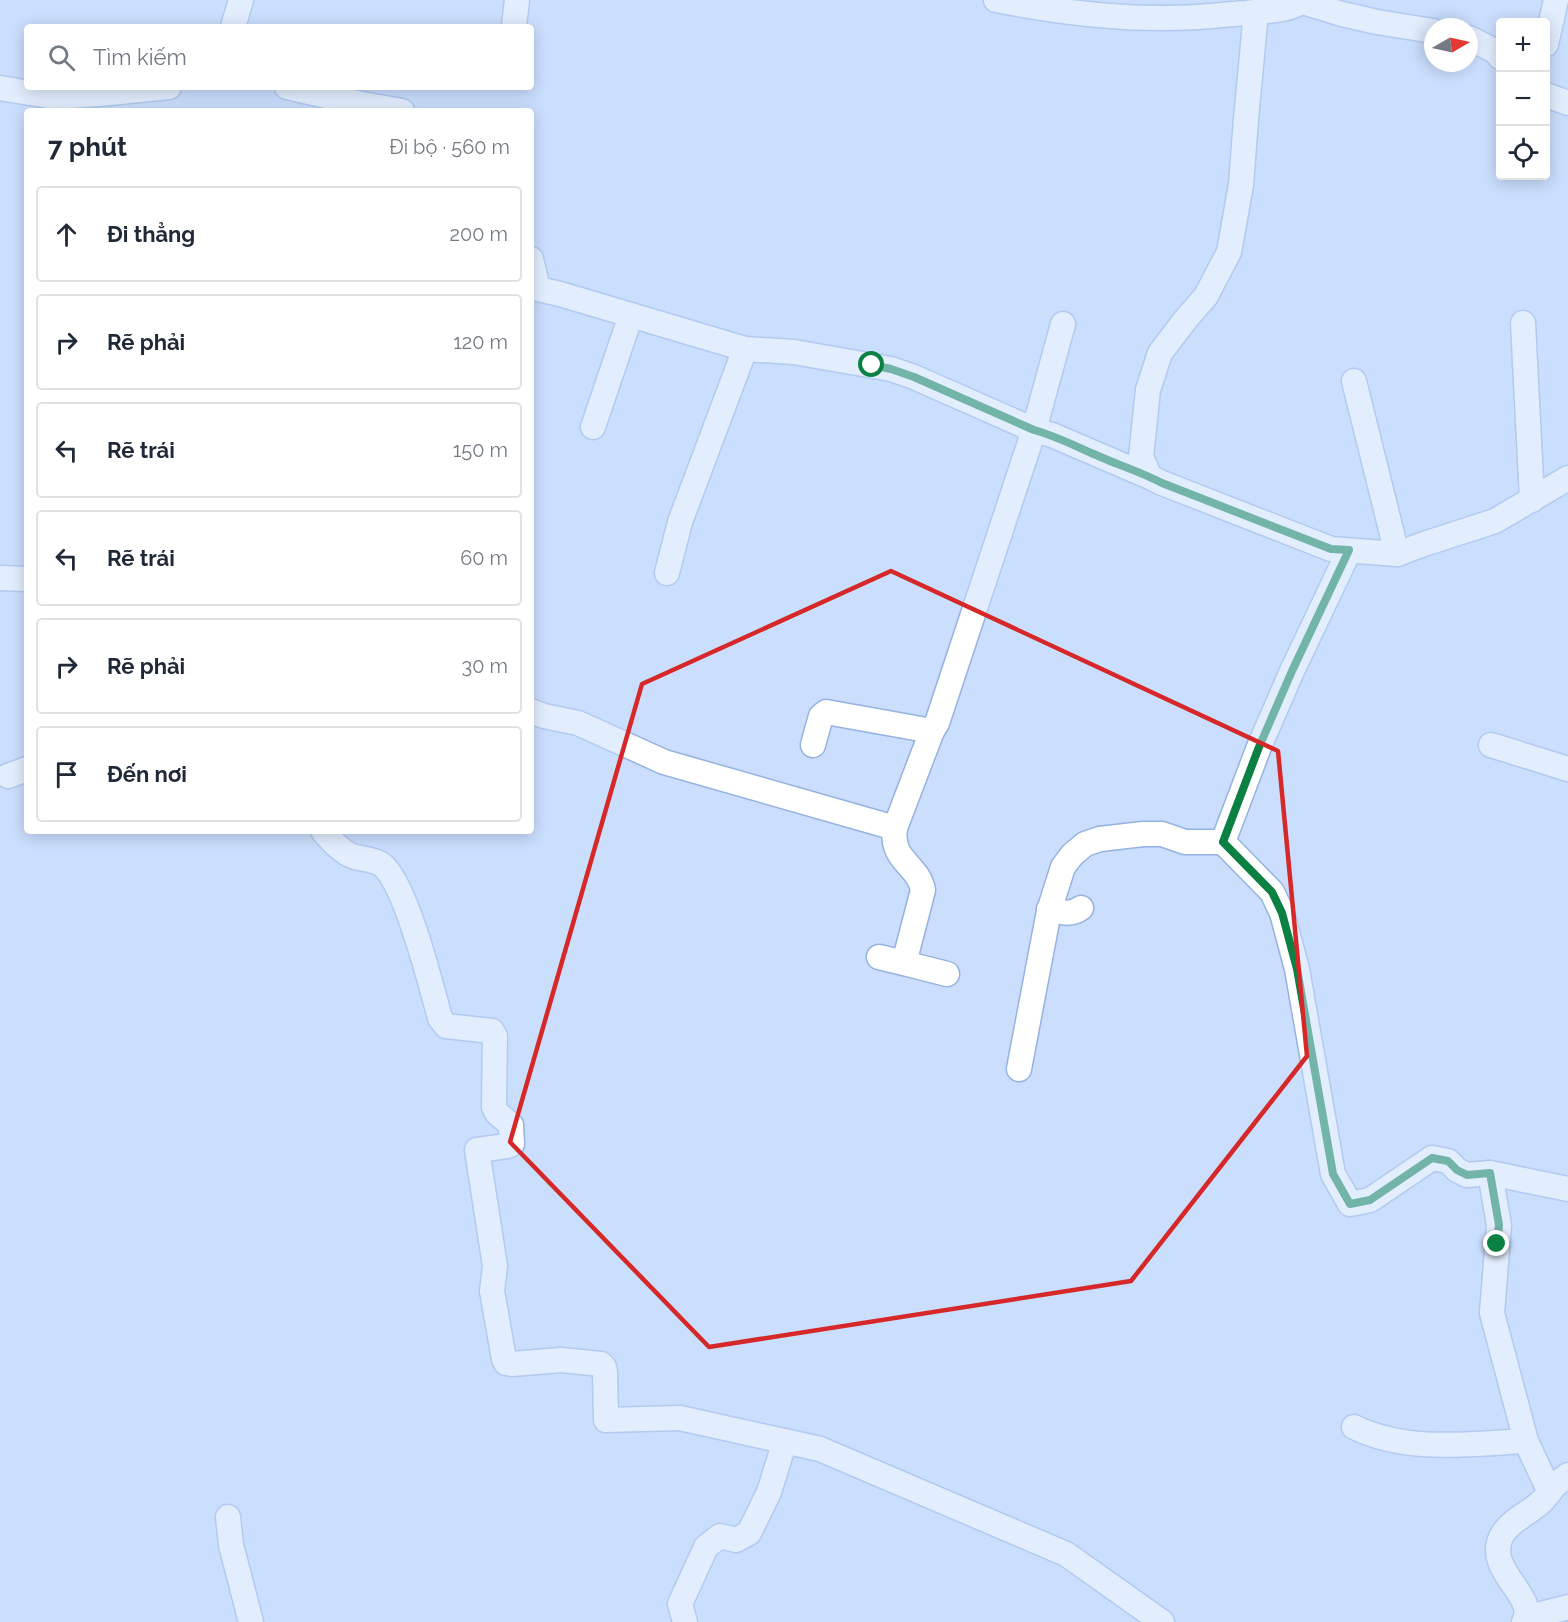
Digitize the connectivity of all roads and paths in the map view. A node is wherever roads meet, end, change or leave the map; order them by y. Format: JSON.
{"nodes":[{"id":1,"x":241,"y":0,"type":"edge"},
{"id":2,"x":517,"y":0,"type":"edge"},
{"id":3,"x":996,"y":0,"type":"edge"},
{"id":4,"x":1556,"y":0,"type":"edge"},
{"id":5,"x":1303,"y":1,"type":"edge"},
{"id":6,"x":1256,"y":12,"type":"junction"},
{"id":7,"x":234,"y":24,"type":"edge"},
{"id":8,"x":514,"y":24,"type":"edge"},
{"id":9,"x":1550,"y":24,"type":"edge"},
{"id":10,"x":1424,"y":29,"type":"edge"},
{"id":11,"x":1478,"y":42,"type":"edge"},
{"id":12,"x":1496,"y":52,"type":"edge"},
{"id":13,"x":0,"y":88,"type":"edge"},
{"id":14,"x":139,"y":90,"type":"edge"},
{"id":15,"x":300,"y":90,"type":"edge"},
{"id":16,"x":1550,"y":97,"type":"edge"},
{"id":17,"x":1568,"y":103,"type":"edge"},
{"id":18,"x":385,"y":108,"type":"edge"},
{"id":19,"x":535,"y":288,"type":"edge"},
{"id":20,"x":631,"y":315,"type":"junction"},
{"id":21,"x":1523,"y":323,"type":"dead end"},
{"id":22,"x":1063,"y":324,"type":"dead end"},
{"id":23,"x":745,"y":350,"type":"junction"},
{"id":24,"x":1354,"y":381,"type":"dead end"},
{"id":25,"x":593,"y":427,"type":"dead end"},
{"id":26,"x":1034,"y":430,"type":"junction"},
{"id":27,"x":1150,"y":477,"type":"junction"},
{"id":28,"x":1568,"y":478,"type":"edge"},
{"id":29,"x":1532,"y":500,"type":"junction"},
{"id":30,"x":1349,"y":550,"type":"junction"},
{"id":31,"x":1397,"y":554,"type":"junction"},
{"id":32,"x":667,"y":573,"type":"dead end"},
{"id":33,"x":0,"y":579,"type":"edge"},
{"id":34,"x":24,"y":579,"type":"edge"},
{"id":35,"x":534,"y":712,"type":"edge"},
{"id":36,"x":932,"y":731,"type":"junction"},
{"id":37,"x":813,"y":745,"type":"dead end"},
{"id":38,"x":1491,"y":745,"type":"dead end"},
{"id":39,"x":1568,"y":769,"type":"edge"},
{"id":40,"x":896,"y":828,"type":"junction"},
{"id":41,"x":339,"y":834,"type":"edge"},
{"id":42,"x":1223,"y":842,"type":"junction"},
{"id":43,"x":1081,"y":908,"type":"dead end"},
{"id":44,"x":1049,"y":909,"type":"junction"},
{"id":45,"x":879,"y":957,"type":"dead end"},
{"id":46,"x":904,"y":963,"type":"junction"},
{"id":47,"x":947,"y":974,"type":"dead end"},
{"id":48,"x":1019,"y":1069,"type":"dead end"},
{"id":49,"x":1490,"y":1173,"type":"junction"},
{"id":50,"x":1568,"y":1189,"type":"edge"},
{"id":51,"x":1354,"y":1427,"type":"dead end"},
{"id":52,"x":785,"y":1441,"type":"junction"},
{"id":53,"x":1526,"y":1441,"type":"junction"},
{"id":54,"x":1561,"y":1480,"type":"edge"},
{"id":55,"x":228,"y":1517,"type":"dead end"},
{"id":56,"x":1568,"y":1607,"type":"edge"},
{"id":57,"x":1529,"y":1620,"type":"edge"},
{"id":58,"x":251,"y":1622,"type":"edge"},
{"id":59,"x":685,"y":1622,"type":"edge"},
{"id":60,"x":1162,"y":1622,"type":"edge"}],
"edges":[{"from":1,"to":7,"type":"street"},
{"from":2,"to":8,"type":"street"},
{"from":3,"to":6,"type":"street"},
{"from":4,"to":9,"type":"street"},
{"from":5,"to":6,"type":"street"},
{"from":5,"to":10,"type":"street"},
{"from":6,"to":27,"type":"street"},
{"from":11,"to":12,"type":"street"},
{"from":13,"to":14,"type":"street"},
{"from":15,"to":18,"type":"street"},
{"from":16,"to":17,"type":"street"},
{"from":19,"to":20,"type":"street"},
{"from":20,"to":23,"type":"street"},
{"from":20,"to":25,"type":"street"},
{"from":21,"to":29,"type":"street"},
{"from":22,"to":26,"type":"street"},
{"from":23,"to":26,"type":"street"},
{"from":23,"to":32,"type":"street"},
{"from":24,"to":31,"type":"street"},
{"from":26,"to":27,"type":"street"},
{"from":26,"to":36,"type":"street"},
{"from":27,"to":30,"type":"street"},
{"from":28,"to":29,"type":"street"},
{"from":29,"to":31,"type":"street"},
{"from":30,"to":31,"type":"street"},
{"from":30,"to":42,"type":"street"},
{"from":33,"to":34,"type":"street"},
{"from":35,"to":40,"type":"street"},
{"from":36,"to":37,"type":"street"},
{"from":36,"to":40,"type":"street"},
{"from":38,"to":39,"type":"street"},
{"from":40,"to":46,"type":"street"},
{"from":41,"to":52,"type":"street"},
{"from":42,"to":44,"type":"street"},
{"from":42,"to":49,"type":"street"},
{"from":43,"to":44,"type":"street"},
{"from":44,"to":48,"type":"street"},
{"from":45,"to":46,"type":"street"},
{"from":46,"to":47,"type":"street"},
{"from":49,"to":50,"type":"street"},
{"from":49,"to":53,"type":"street"},
{"from":51,"to":53,"type":"street"},
{"from":52,"to":59,"type":"street"},
{"from":52,"to":60,"type":"street"},
{"from":53,"to":54,"type":"street"},
{"from":54,"to":57,"type":"street"},
{"from":55,"to":58,"type":"street"},
{"from":56,"to":57,"type":"street"}]}
